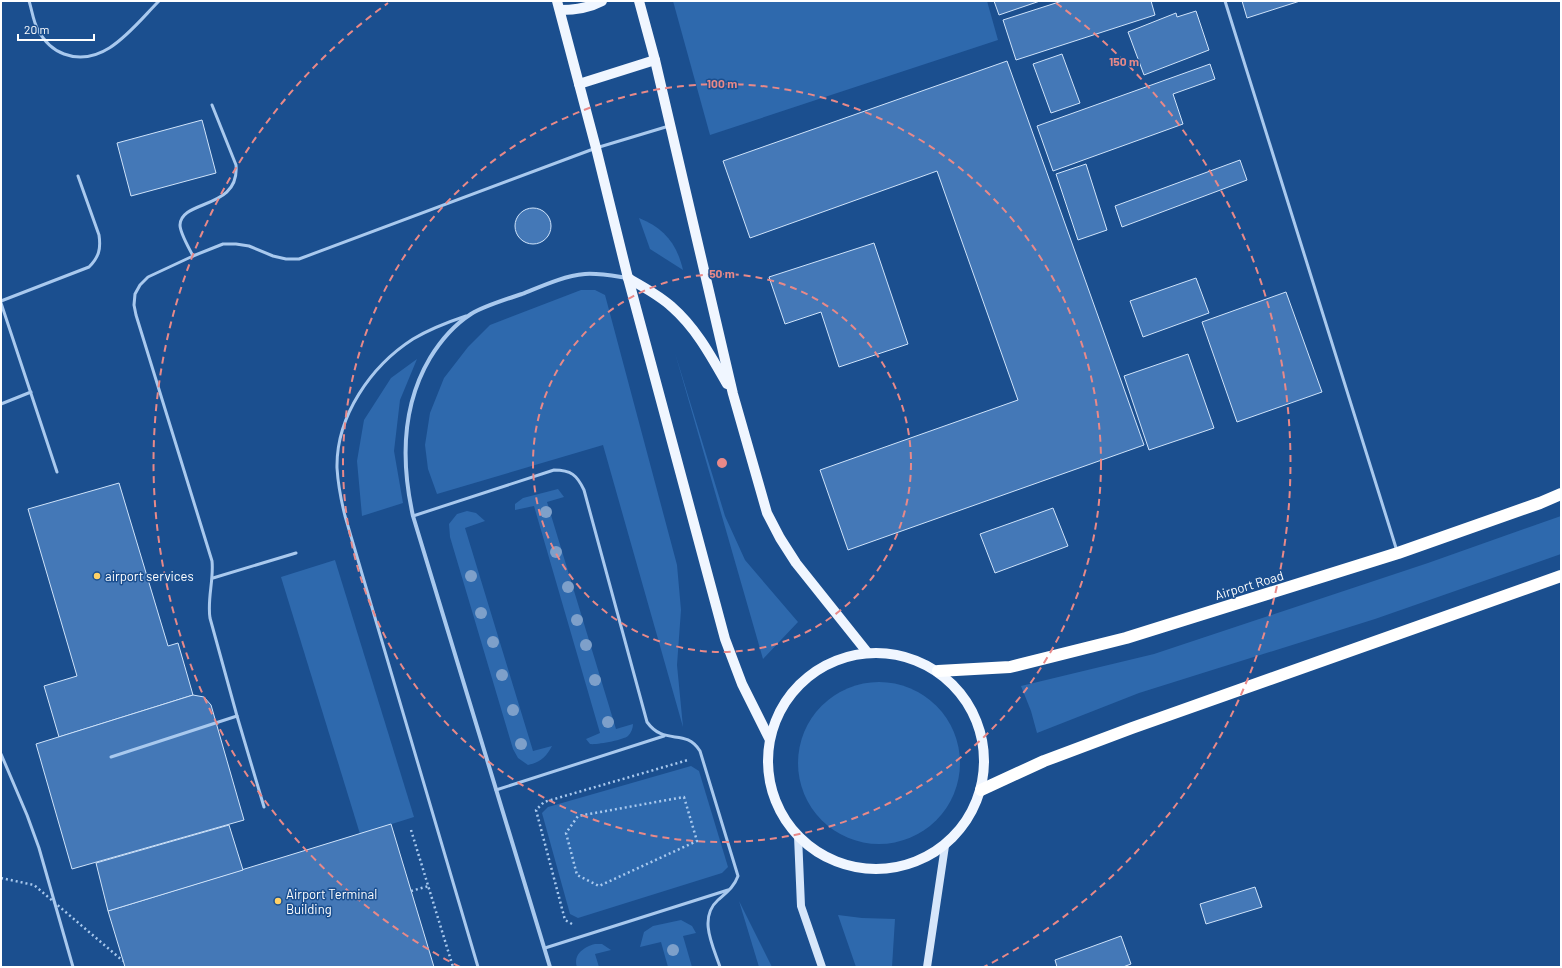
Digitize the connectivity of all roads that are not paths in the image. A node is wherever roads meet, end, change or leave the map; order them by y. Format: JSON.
{"nodes":[{"id":1,"x":29,"y":1,"type":"edge"},
{"id":2,"x":159,"y":1,"type":"edge"},
{"id":3,"x":602,"y":1,"type":"edge"},
{"id":4,"x":639,"y":1,"type":"edge"},
{"id":5,"x":1225,"y":1,"type":"edge"},
{"id":6,"x":559,"y":6,"type":"edge"},
{"id":7,"x":655,"y":60,"type":"junction"},
{"id":8,"x":579,"y":84,"type":"junction"},
{"id":9,"x":212,"y":105,"type":"dead end"},
{"id":10,"x":671,"y":126,"type":"junction"},
{"id":11,"x":596,"y":148,"type":"junction"},
{"id":12,"x":78,"y":176,"type":"dead end"},
{"id":13,"x":193,"y":256,"type":"junction"},
{"id":14,"x":628,"y":278,"type":"junction"},
{"id":15,"x":1,"y":302,"type":"edge"},
{"id":16,"x":472,"y":314,"type":"junction"},
{"id":17,"x":31,"y":392,"type":"junction"},
{"id":18,"x":733,"y":394,"type":"junction"},
{"id":19,"x":1,"y":404,"type":"edge"},
{"id":20,"x":58,"y":472,"type":"dead end"},
{"id":21,"x":1561,"y":494,"type":"edge"},
{"id":22,"x":412,"y":516,"type":"junction"},
{"id":23,"x":296,"y":553,"type":"dead end"},
{"id":24,"x":1398,"y":553,"type":"junction"},
{"id":25,"x":1561,"y":576,"type":"edge"},
{"id":26,"x":213,"y":578,"type":"junction"},
{"id":27,"x":867,"y":652,"type":"junction"},
{"id":28,"x":938,"y":671,"type":"junction"},
{"id":29,"x":237,"y":716,"type":"junction"},
{"id":30,"x":664,"y":736,"type":"junction"},
{"id":31,"x":769,"y":738,"type":"junction"},
{"id":32,"x":1,"y":754,"type":"edge"},
{"id":33,"x":112,"y":757,"type":"dead end"},
{"id":34,"x":496,"y":790,"type":"junction"},
{"id":35,"x":981,"y":790,"type":"junction"},
{"id":36,"x":264,"y":807,"type":"dead end"},
{"id":37,"x":798,"y":836,"type":"junction"},
{"id":38,"x":945,"y":846,"type":"junction"},
{"id":39,"x":729,"y":890,"type":"junction"},
{"id":40,"x":545,"y":948,"type":"junction"},
{"id":41,"x":73,"y":967,"type":"edge"},
{"id":42,"x":478,"y":967,"type":"edge"},
{"id":43,"x":550,"y":967,"type":"edge"},
{"id":44,"x":720,"y":967,"type":"edge"},
{"id":45,"x":822,"y":967,"type":"edge"},
{"id":46,"x":927,"y":967,"type":"edge"}],
"edges":[{"from":1,"to":2,"type":"lane"},
{"from":3,"to":6,"type":"main road"},
{"from":4,"to":7,"type":"main road"},
{"from":5,"to":24,"type":"lane"},
{"from":6,"to":8,"type":"main road"},
{"from":7,"to":8,"type":"main road"},
{"from":7,"to":10,"type":"main road"},
{"from":8,"to":11,"type":"main road"},
{"from":9,"to":13,"type":"lane"},
{"from":10,"to":11,"type":"lane"},
{"from":10,"to":18,"type":"main road"},
{"from":11,"to":13,"type":"lane"},
{"from":11,"to":14,"type":"main road"},
{"from":12,"to":15,"type":"lane"},
{"from":13,"to":26,"type":"lane"},
{"from":14,"to":16,"type":"street"},
{"from":14,"to":18,"type":"main road"},
{"from":14,"to":31,"type":"main road"},
{"from":15,"to":17,"type":"lane"},
{"from":16,"to":22,"type":"street"},
{"from":16,"to":42,"type":"lane"},
{"from":17,"to":19,"type":"lane"},
{"from":17,"to":20,"type":"lane"},
{"from":18,"to":27,"type":"main road"},
{"from":21,"to":24,"type":"highway","name":"Airport Road"},
{"from":22,"to":30,"type":"lane"},
{"from":22,"to":34,"type":"street"},
{"from":23,"to":26,"type":"lane"},
{"from":24,"to":28,"type":"highway","name":"Airport Road"},
{"from":25,"to":35,"type":"highway"},
{"from":26,"to":29,"type":"lane"},
{"from":27,"to":28,"type":"main road"},
{"from":27,"to":31,"type":"main road"},
{"from":28,"to":35,"type":"main road"},
{"from":29,"to":33,"type":"lane"},
{"from":29,"to":36,"type":"lane"},
{"from":30,"to":34,"type":"lane"},
{"from":30,"to":39,"type":"lane"},
{"from":31,"to":37,"type":"main road"},
{"from":32,"to":41,"type":"lane"},
{"from":34,"to":40,"type":"street"},
{"from":35,"to":38,"type":"main road"},
{"from":37,"to":38,"type":"main road"},
{"from":37,"to":45,"type":"main road"},
{"from":38,"to":46,"type":"main road"},
{"from":39,"to":40,"type":"lane"},
{"from":39,"to":44,"type":"lane"},
{"from":40,"to":43,"type":"street"}]}
